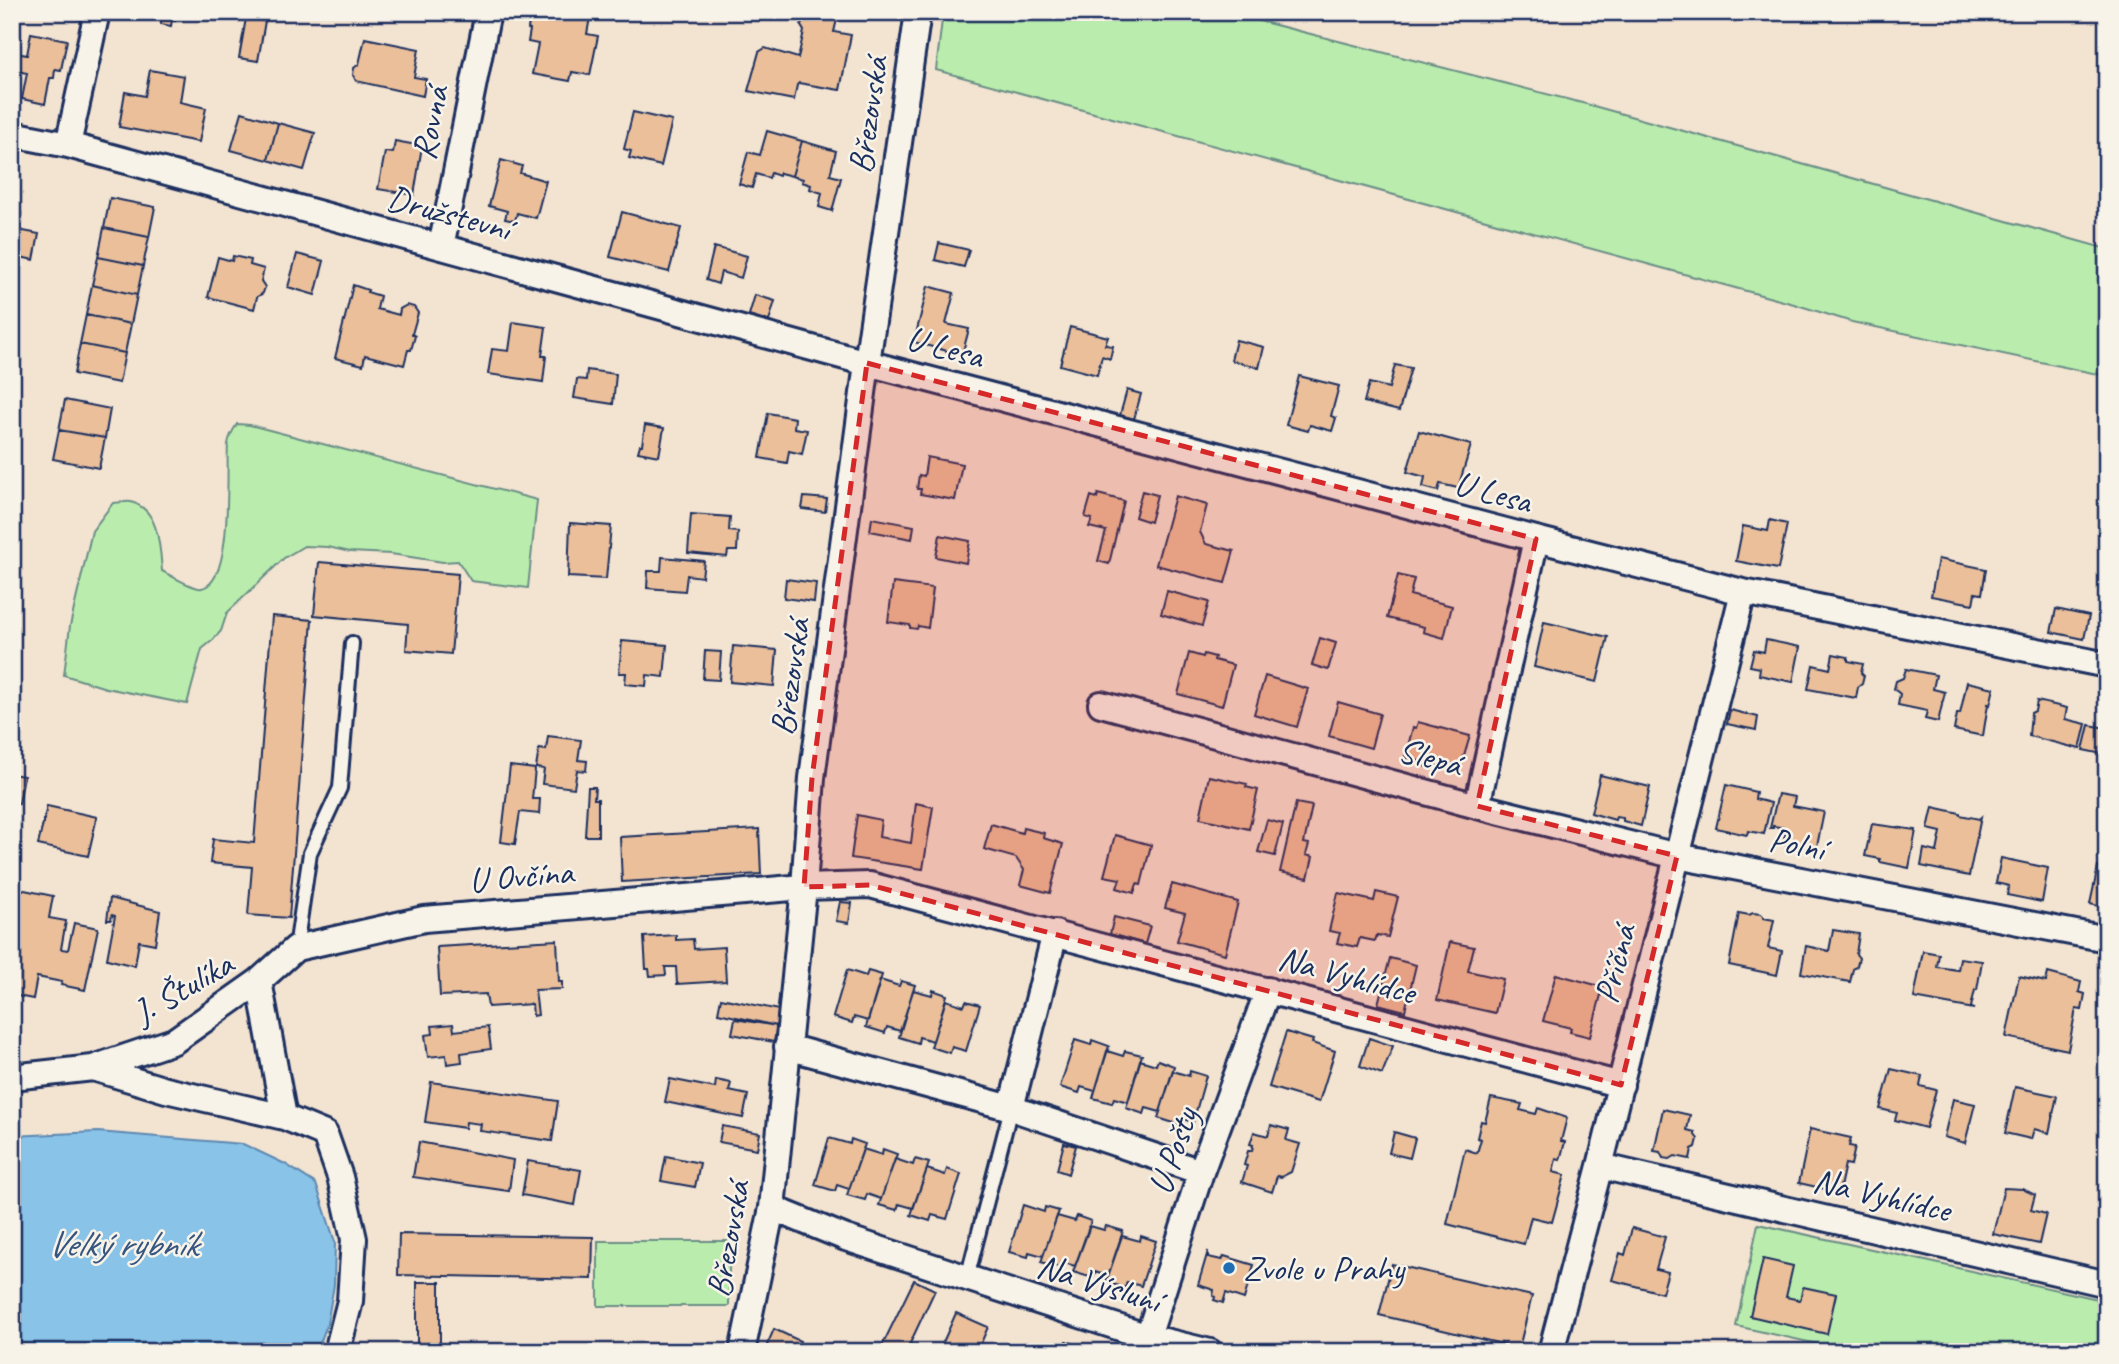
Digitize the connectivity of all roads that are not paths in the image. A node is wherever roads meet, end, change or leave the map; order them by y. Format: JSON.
{"nodes":[{"id":1,"x":97,"y":12,"type":"edge"},
{"id":2,"x":488,"y":12,"type":"edge"},
{"id":3,"x":918,"y":12,"type":"edge"},
{"id":4,"x":12,"y":134,"type":"edge"},
{"id":5,"x":68,"y":145,"type":"junction"},
{"id":6,"x":441,"y":247,"type":"junction"},
{"id":7,"x":867,"y":363,"type":"junction"},
{"id":8,"x":1536,"y":539,"type":"junction"},
{"id":9,"x":1744,"y":592,"type":"junction"},
{"id":10,"x":352,"y":643,"type":"dead end"},
{"id":11,"x":2107,"y":665,"type":"edge"},
{"id":12,"x":1101,"y":705,"type":"dead end"},
{"id":13,"x":1477,"y":806,"type":"junction"},
{"id":14,"x":1677,"y":856,"type":"junction"},
{"id":15,"x":804,"y":887,"type":"junction"},
{"id":16,"x":1055,"y":933,"type":"junction"},
{"id":17,"x":2107,"y":939,"type":"edge"},
{"id":18,"x":296,"y":948,"type":"junction"},
{"id":19,"x":259,"y":981,"type":"junction"},
{"id":20,"x":1268,"y":990,"type":"junction"},
{"id":21,"x":787,"y":1047,"type":"junction"},
{"id":22,"x":93,"y":1068,"type":"junction"},
{"id":23,"x":12,"y":1077,"type":"edge"},
{"id":24,"x":1621,"y":1085,"type":"junction"},
{"id":25,"x":1011,"y":1108,"type":"junction"},
{"id":26,"x":284,"y":1117,"type":"junction"},
{"id":27,"x":1601,"y":1166,"type":"junction"},
{"id":28,"x":1201,"y":1172,"type":"junction"},
{"id":29,"x":772,"y":1208,"type":"junction"},
{"id":30,"x":967,"y":1278,"type":"junction"},
{"id":31,"x":2107,"y":1284,"type":"edge"},
{"id":32,"x":1148,"y":1337,"type":"junction"},
{"id":33,"x":337,"y":1352,"type":"edge"},
{"id":34,"x":742,"y":1352,"type":"edge"},
{"id":35,"x":1210,"y":1352,"type":"edge"},
{"id":36,"x":1551,"y":1352,"type":"edge"}],
"edges":[{"from":1,"to":5,"type":"street"},
{"from":2,"to":6,"type":"street","name":"Rovná"},
{"from":3,"to":7,"type":"street","name":"Březovská"},
{"from":4,"to":5,"type":"street","name":"Družstevní"},
{"from":5,"to":6,"type":"street","name":"Družstevní"},
{"from":6,"to":7,"type":"street","name":"Družstevní"},
{"from":7,"to":8,"type":"street","name":"U Lesa"},
{"from":7,"to":15,"type":"street","name":"Březovská"},
{"from":8,"to":9,"type":"street","name":"U Lesa"},
{"from":8,"to":13,"type":"street","name":"Slepá"},
{"from":9,"to":11,"type":"street","name":"U Lesa"},
{"from":9,"to":14,"type":"street","name":"Příčná"},
{"from":10,"to":18,"type":"lane"},
{"from":12,"to":13,"type":"street","name":"Slepá"},
{"from":13,"to":14,"type":"street","name":"Polní"},
{"from":14,"to":17,"type":"street","name":"Polní"},
{"from":14,"to":24,"type":"street","name":"Příčná"},
{"from":15,"to":16,"type":"street","name":"Na Vyhlídce"},
{"from":15,"to":18,"type":"street","name":"U Ovčína"},
{"from":15,"to":21,"type":"street","name":"Březovská"},
{"from":16,"to":20,"type":"street","name":"Na Vyhlídce"},
{"from":16,"to":25,"type":"street"},
{"from":18,"to":19,"type":"street","name":"U Ovčína"},
{"from":19,"to":22,"type":"street","name":"J. Štulíka"},
{"from":19,"to":26,"type":"street","name":"J. Štulíka"},
{"from":20,"to":24,"type":"street","name":"Na Vyhlídce"},
{"from":20,"to":28,"type":"street","name":"U Pošty"},
{"from":21,"to":25,"type":"street"},
{"from":21,"to":29,"type":"street","name":"Březovská"},
{"from":22,"to":23,"type":"street","name":"J. Štulíka"},
{"from":22,"to":26,"type":"street","name":"J. Štulíka"},
{"from":24,"to":27,"type":"street","name":"Příčná"},
{"from":25,"to":28,"type":"street"},
{"from":25,"to":30,"type":"lane"},
{"from":26,"to":33,"type":"street","name":"J. Štulíka"},
{"from":27,"to":31,"type":"street","name":"Na Vyhlídce"},
{"from":27,"to":36,"type":"street","name":"Příčná"},
{"from":28,"to":32,"type":"street","name":"U Pošty"},
{"from":29,"to":30,"type":"street","name":"Na Výsluní"},
{"from":29,"to":34,"type":"street","name":"Březovská"},
{"from":30,"to":32,"type":"street","name":"Na Výsluní"},
{"from":32,"to":35,"type":"street","name":"Na Výsluní"}]}
